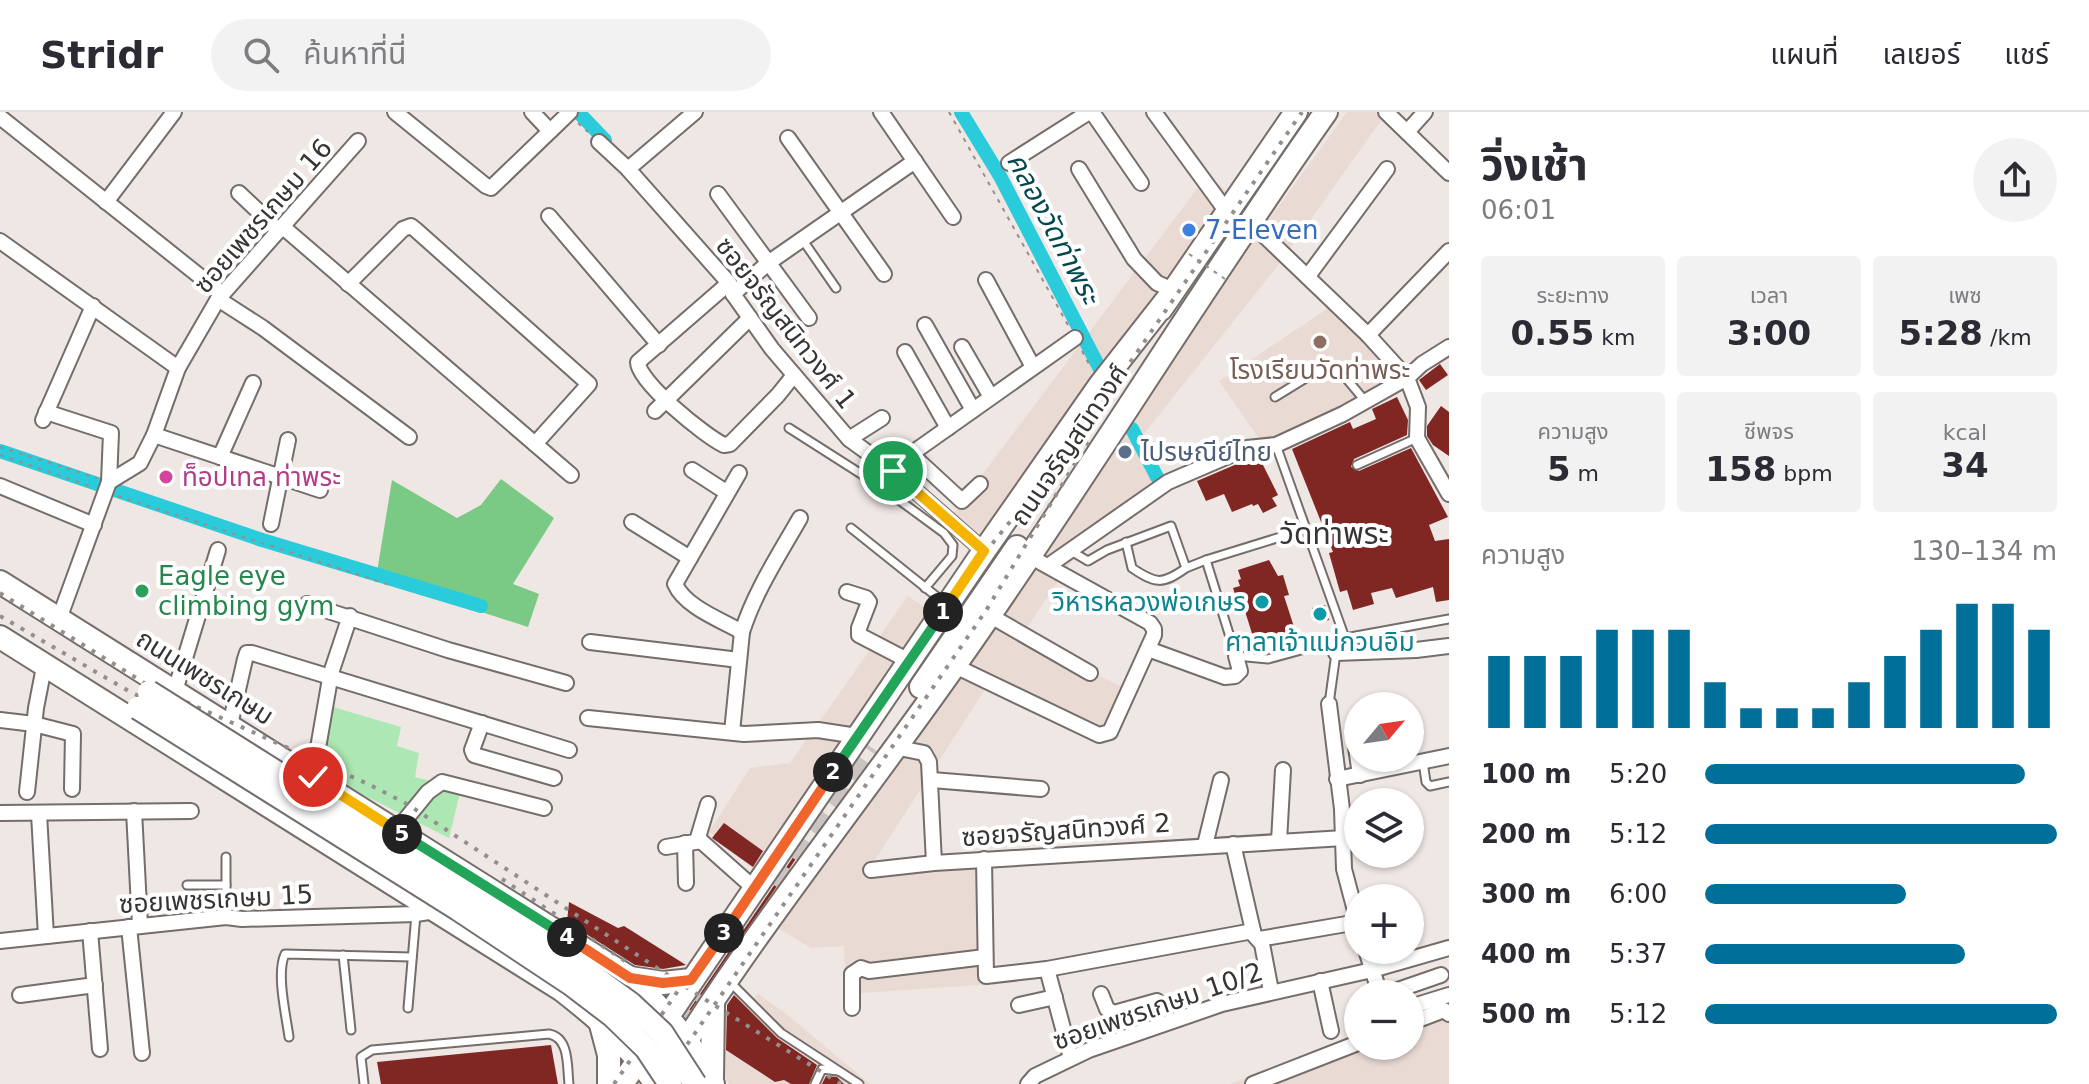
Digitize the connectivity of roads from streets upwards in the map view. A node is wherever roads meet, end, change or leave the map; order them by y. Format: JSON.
{"nodes":[{"id":1,"x":174,"y":112,"type":"edge"},
{"id":2,"x":395,"y":112,"type":"edge"},
{"id":3,"x":532,"y":112,"type":"edge"},
{"id":4,"x":695,"y":112,"type":"edge"},
{"id":5,"x":881,"y":112,"type":"edge"},
{"id":6,"x":1090,"y":112,"type":"edge"},
{"id":7,"x":1154,"y":112,"type":"edge"},
{"id":8,"x":1296,"y":112,"type":"edge"},
{"id":9,"x":1326,"y":112,"type":"edge"},
{"id":10,"x":1386,"y":112,"type":"edge"},
{"id":11,"x":1425,"y":112,"type":"edge"},
{"id":12,"x":569,"y":113,"type":"edge"},
{"id":13,"x":0,"y":117,"type":"edge"},
{"id":14,"x":550,"y":131,"type":"junction"},
{"id":15,"x":1407,"y":132,"type":"junction"},
{"id":16,"x":788,"y":138,"type":"dead end"},
{"id":17,"x":358,"y":141,"type":"dead end"},
{"id":18,"x":599,"y":142,"type":"road end"},
{"id":19,"x":915,"y":161,"type":"junction"},
{"id":20,"x":1009,"y":163,"type":"dead end"},
{"id":21,"x":628,"y":169,"type":"junction"},
{"id":22,"x":1079,"y":169,"type":"dead end"},
{"id":23,"x":1387,"y":169,"type":"dead end"},
{"id":24,"x":1449,"y":173,"type":"edge"},
{"id":25,"x":1141,"y":183,"type":"dead end"},
{"id":26,"x":239,"y":193,"type":"dead end"},
{"id":27,"x":718,"y":194,"type":"dead end"},
{"id":28,"x":106,"y":202,"type":"junction"},
{"id":29,"x":840,"y":212,"type":"junction"},
{"id":30,"x":1227,"y":212,"type":"junction"},
{"id":31,"x":549,"y":216,"type":"dead end"},
{"id":32,"x":953,"y":217,"type":"dead end"},
{"id":33,"x":1249,"y":221,"type":"junction"},
{"id":34,"x":281,"y":229,"type":"junction"},
{"id":35,"x":0,"y":241,"type":"edge"},
{"id":36,"x":1449,"y":251,"type":"edge"},
{"id":37,"x":768,"y":263,"type":"junction"},
{"id":38,"x":884,"y":274,"type":"dead end"},
{"id":39,"x":1308,"y":276,"type":"junction"},
{"id":40,"x":986,"y":280,"type":"dead end"},
{"id":41,"x":348,"y":284,"type":"junction"},
{"id":42,"x":731,"y":289,"type":"junction"},
{"id":43,"x":1171,"y":293,"type":"junction"},
{"id":44,"x":220,"y":296,"type":"junction"},
{"id":45,"x":93,"y":306,"type":"junction"},
{"id":46,"x":1192,"y":307,"type":"junction"},
{"id":47,"x":750,"y":318,"type":"junction"},
{"id":48,"x":809,"y":318,"type":"dead end"},
{"id":49,"x":925,"y":325,"type":"dead end"},
{"id":50,"x":1368,"y":335,"type":"junction"},
{"id":51,"x":1075,"y":338,"type":"road end"},
{"id":52,"x":659,"y":345,"type":"junction"},
{"id":53,"x":962,"y":347,"type":"dead end"},
{"id":54,"x":1449,"y":347,"type":"edge"},
{"id":55,"x":905,"y":352,"type":"dead end"},
{"id":56,"x":1033,"y":367,"type":"junction"},
{"id":57,"x":178,"y":368,"type":"junction"},
{"id":58,"x":794,"y":375,"type":"junction"},
{"id":59,"x":1407,"y":378,"type":"junction"},
{"id":60,"x":253,"y":383,"type":"dead end"},
{"id":61,"x":991,"y":397,"type":"junction"},
{"id":62,"x":660,"y":405,"type":"junction"},
{"id":63,"x":973,"y":410,"type":"junction"},
{"id":64,"x":882,"y":418,"type":"dead end"},
{"id":65,"x":948,"y":428,"type":"junction"},
{"id":66,"x":154,"y":435,"type":"junction"},
{"id":67,"x":409,"y":437,"type":"dead end"},
{"id":68,"x":849,"y":439,"type":"junction"},
{"id":69,"x":288,"y":440,"type":"dead end"},
{"id":70,"x":535,"y":444,"type":"junction"},
{"id":71,"x":911,"y":454,"type":"junction"},
{"id":72,"x":220,"y":457,"type":"junction"},
{"id":73,"x":692,"y":470,"type":"dead end"},
{"id":74,"x":893,"y":471,"type":"junction"},
{"id":75,"x":739,"y":473,"type":"dead end"},
{"id":76,"x":571,"y":475,"type":"dead end"},
{"id":77,"x":280,"y":476,"type":"junction"},
{"id":78,"x":980,"y":484,"type":"dead end"},
{"id":79,"x":0,"y":486,"type":"edge"},
{"id":80,"x":108,"y":486,"type":"junction"},
{"id":81,"x":320,"y":490,"type":"dead end"},
{"id":82,"x":726,"y":492,"type":"junction"},
{"id":83,"x":1449,"y":494,"type":"edge"},
{"id":84,"x":800,"y":518,"type":"dead end"},
{"id":85,"x":632,"y":522,"type":"dead end"},
{"id":86,"x":271,"y":524,"type":"dead end"},
{"id":87,"x":94,"y":525,"type":"junction"},
{"id":88,"x":218,"y":550,"type":"dead end"},
{"id":89,"x":984,"y":551,"type":"junction"},
{"id":90,"x":690,"y":558,"type":"junction"},
{"id":91,"x":1038,"y":561,"type":"junction"},
{"id":92,"x":0,"y":582,"type":"edge"},
{"id":93,"x":847,"y":592,"type":"dead end"},
{"id":94,"x":0,"y":594,"type":"edge"},
{"id":95,"x":307,"y":604,"type":"dead end"},
{"id":96,"x":989,"y":615,"type":"junction"},
{"id":97,"x":350,"y":616,"type":"junction"},
{"id":98,"x":59,"y":619,"type":"junction"},
{"id":99,"x":0,"y":622,"type":"edge"},
{"id":100,"x":742,"y":632,"type":"junction"},
{"id":101,"x":0,"y":637,"type":"edge"},
{"id":102,"x":590,"y":642,"type":"dead end"},
{"id":103,"x":1449,"y":646,"type":"edge"},
{"id":104,"x":1148,"y":649,"type":"junction"},
{"id":105,"x":1336,"y":653,"type":"road end"},
{"id":106,"x":1236,"y":656,"type":"road end"},
{"id":107,"x":739,"y":660,"type":"junction"},
{"id":108,"x":909,"y":661,"type":"junction"},
{"id":109,"x":955,"y":666,"type":"junction"},
{"id":110,"x":44,"y":667,"type":"junction"},
{"id":111,"x":1090,"y":673,"type":"dead end"},
{"id":112,"x":331,"y":676,"type":"junction"},
{"id":113,"x":566,"y":683,"type":"dead end"},
{"id":114,"x":175,"y":691,"type":"junction"},
{"id":115,"x":144,"y":700,"type":"junction"},
{"id":116,"x":1329,"y":704,"type":"road end"},
{"id":117,"x":588,"y":718,"type":"dead end"},
{"id":118,"x":0,"y":720,"type":"edge"},
{"id":119,"x":482,"y":723,"type":"junction"},
{"id":120,"x":34,"y":724,"type":"junction"},
{"id":121,"x":230,"y":725,"type":"junction"},
{"id":122,"x":732,"y":732,"type":"junction"},
{"id":123,"x":874,"y":746,"type":"junction"},
{"id":124,"x":569,"y":750,"type":"dead end"},
{"id":125,"x":1449,"y":756,"type":"edge"},
{"id":126,"x":1283,"y":770,"type":"dead end"},
{"id":127,"x":834,"y":771,"type":"junction"},
{"id":128,"x":1360,"y":772,"type":"edge"},
{"id":129,"x":1360,"y":775,"type":"junction"},
{"id":130,"x":313,"y":777,"type":"junction"},
{"id":131,"x":554,"y":778,"type":"dead end"},
{"id":132,"x":1337,"y":779,"type":"junction"},
{"id":133,"x":932,"y":780,"type":"junction"},
{"id":134,"x":1221,"y":780,"type":"dead end"},
{"id":135,"x":72,"y":789,"type":"dead end"},
{"id":136,"x":1041,"y":789,"type":"dead end"},
{"id":137,"x":864,"y":791,"type":"junction"},
{"id":138,"x":27,"y":792,"type":"dead end"},
{"id":139,"x":708,"y":804,"type":"dead end"},
{"id":140,"x":544,"y":808,"type":"dead end"},
{"id":141,"x":134,"y":811,"type":"junction"},
{"id":142,"x":191,"y":811,"type":"dead end"},
{"id":143,"x":0,"y":813,"type":"edge"},
{"id":144,"x":39,"y":814,"type":"junction"},
{"id":145,"x":404,"y":836,"type":"junction"},
{"id":146,"x":1344,"y":838,"type":"joint"},
{"id":147,"x":1279,"y":841,"type":"junction"},
{"id":148,"x":691,"y":842,"type":"junction"},
{"id":149,"x":1233,"y":844,"type":"junction"},
{"id":150,"x":1205,"y":845,"type":"junction"},
{"id":151,"x":666,"y":847,"type":"dead end"},
{"id":152,"x":984,"y":859,"type":"junction"},
{"id":153,"x":934,"y":863,"type":"junction"},
{"id":154,"x":1344,"y":868,"type":"edge"},
{"id":155,"x":871,"y":870,"type":"dead end"},
{"id":156,"x":385,"y":879,"type":"junction"},
{"id":157,"x":686,"y":883,"type":"dead end"},
{"id":158,"x":755,"y":889,"type":"junction"},
{"id":159,"x":426,"y":912,"type":"junction"},
{"id":160,"x":135,"y":927,"type":"junction"},
{"id":161,"x":90,"y":931,"type":"junction"},
{"id":162,"x":1256,"y":935,"type":"junction"},
{"id":163,"x":46,"y":936,"type":"junction"},
{"id":164,"x":0,"y":941,"type":"edge"},
{"id":165,"x":1449,"y":948,"type":"edge"},
{"id":166,"x":985,"y":957,"type":"junction"},
{"id":167,"x":1370,"y":964,"type":"edge"},
{"id":168,"x":1047,"y":969,"type":"junction"},
{"id":169,"x":1372,"y":970,"type":"junction"},
{"id":170,"x":1441,"y":975,"type":"dead end"},
{"id":171,"x":630,"y":978,"type":"junction"},
{"id":172,"x":691,"y":980,"type":"junction"},
{"id":173,"x":1377,"y":980,"type":"edge"},
{"id":174,"x":1320,"y":981,"type":"junction"},
{"id":175,"x":1424,"y":981,"type":"edge"},
{"id":176,"x":95,"y":985,"type":"junction"},
{"id":177,"x":1271,"y":991,"type":"junction"},
{"id":178,"x":1101,"y":994,"type":"dead end"},
{"id":179,"x":20,"y":995,"type":"dead end"},
{"id":180,"x":1449,"y":995,"type":"edge"},
{"id":181,"x":1055,"y":997,"type":"junction"},
{"id":182,"x":1157,"y":1001,"type":"dead end"},
{"id":183,"x":713,"y":1002,"type":"junction"},
{"id":184,"x":1424,"y":1003,"type":"edge"},
{"id":185,"x":1019,"y":1005,"type":"dead end"},
{"id":186,"x":852,"y":1008,"type":"dead end"},
{"id":187,"x":1128,"y":1010,"type":"junction"},
{"id":188,"x":1449,"y":1014,"type":"edge"},
{"id":189,"x":668,"y":1015,"type":"junction"},
{"id":190,"x":1424,"y":1018,"type":"edge"},
{"id":191,"x":600,"y":1019,"type":"junction"},
{"id":192,"x":1331,"y":1031,"type":"dead end"},
{"id":193,"x":1136,"y":1034,"type":"junction"},
{"id":194,"x":687,"y":1040,"type":"junction"},
{"id":195,"x":1344,"y":1048,"type":"edge"},
{"id":196,"x":100,"y":1049,"type":"dead end"},
{"id":197,"x":142,"y":1053,"type":"dead end"},
{"id":198,"x":1071,"y":1058,"type":"junction"},
{"id":199,"x":639,"y":1059,"type":"junction"},
{"id":200,"x":707,"y":1083,"type":"edge"},
{"id":201,"x":609,"y":1084,"type":"edge"},
{"id":202,"x":622,"y":1084,"type":"edge"},
{"id":203,"x":658,"y":1084,"type":"edge"},
{"id":204,"x":670,"y":1084,"type":"edge"},
{"id":205,"x":1028,"y":1084,"type":"edge"},
{"id":206,"x":1253,"y":1084,"type":"edge"}],
"edges":[{"from":1,"to":28,"type":"street"},
{"from":2,"to":14,"type":"street"},
{"from":3,"to":14,"type":"street"},
{"from":4,"to":21,"type":"street"},
{"from":5,"to":19,"type":"street"},
{"from":6,"to":20,"type":"street"},
{"from":6,"to":25,"type":"street"},
{"from":7,"to":30,"type":"street"},
{"from":8,"to":30,"type":"main road","name":"ถนนจรัญสนิทวงศ์"},
{"from":9,"to":33,"type":"main road","name":"ถนนจรัญสนิทวงศ์"},
{"from":10,"to":15,"type":"street"},
{"from":11,"to":15,"type":"street"},
{"from":12,"to":14,"type":"street"},
{"from":13,"to":28,"type":"street"},
{"from":15,"to":24,"type":"street"},
{"from":16,"to":29,"type":"street"},
{"from":17,"to":34,"type":"street","name":"ซอยเพชรเกษม 16"},
{"from":18,"to":21,"type":"street","name":"ซอยจรัญสนิทวงศ์ 1"},
{"from":19,"to":29,"type":"street"},
{"from":19,"to":32,"type":"street"},
{"from":21,"to":42,"type":"street","name":"ซอยจรัญสนิทวงศ์ 1"},
{"from":22,"to":43,"type":"street"},
{"from":23,"to":39,"type":"street"},
{"from":26,"to":34,"type":"street"},
{"from":27,"to":37,"type":"street"},
{"from":28,"to":44,"type":"street"},
{"from":29,"to":37,"type":"street"},
{"from":29,"to":38,"type":"street"},
{"from":30,"to":43,"type":"main road","name":"ถนนจรัญสนิทวงศ์"},
{"from":31,"to":52,"type":"street"},
{"from":33,"to":39,"type":"street"},
{"from":33,"to":46,"type":"main road","name":"ถนนจรัญสนิทวงศ์"},
{"from":34,"to":41,"type":"street"},
{"from":34,"to":44,"type":"street","name":"ซอยเพชรเกษม 16"},
{"from":35,"to":45,"type":"street"},
{"from":36,"to":50,"type":"street"},
{"from":37,"to":42,"type":"street"},
{"from":37,"to":48,"type":"street"},
{"from":39,"to":50,"type":"street"},
{"from":40,"to":56,"type":"street"},
{"from":41,"to":70,"type":"street"},
{"from":41,"to":70,"type":"street"},
{"from":42,"to":47,"type":"street","name":"ซอยจรัญสนิทวงศ์ 1"},
{"from":42,"to":52,"type":"street"},
{"from":43,"to":89,"type":"main road","name":"ถนนจรัญสนิทวงศ์"},
{"from":43,"to":123,"type":"main road","name":"ถนนจรัญสนิทวงศ์"},
{"from":44,"to":57,"type":"street","name":"ซอยเพชรเกษม 16"},
{"from":44,"to":67,"type":"street"},
{"from":45,"to":57,"type":"street"},
{"from":45,"to":80,"type":"street"},
{"from":46,"to":91,"type":"main road","name":"ถนนจรัญสนิทวงศ์"},
{"from":46,"to":123,"type":"main road","name":"ถนนจรัญสนิทวงศ์"},
{"from":47,"to":58,"type":"street","name":"ซอยจรัญสนิทวงศ์ 1"},
{"from":47,"to":62,"type":"street"},
{"from":49,"to":63,"type":"street"},
{"from":50,"to":59,"type":"street"},
{"from":51,"to":56,"type":"street"},
{"from":52,"to":62,"type":"street"},
{"from":53,"to":61,"type":"street"},
{"from":54,"to":59,"type":"street"},
{"from":55,"to":65,"type":"street"},
{"from":56,"to":61,"type":"street"},
{"from":57,"to":66,"type":"street","name":"ซอยเพชรเกษม 16"},
{"from":58,"to":62,"type":"street"},
{"from":58,"to":68,"type":"street","name":"ซอยจรัญสนิทวงศ์ 1"},
{"from":59,"to":83,"type":"street"},
{"from":59,"to":91,"type":"street"},
{"from":60,"to":72,"type":"street"},
{"from":61,"to":63,"type":"street"},
{"from":63,"to":65,"type":"street"},
{"from":64,"to":68,"type":"street"},
{"from":65,"to":71,"type":"street"},
{"from":66,"to":72,"type":"street"},
{"from":66,"to":80,"type":"street","name":"ซอยเพชรเกษม 16"},
{"from":68,"to":74,"type":"street","name":"ซอยจรัญสนิทวงศ์ 1"},
{"from":69,"to":77,"type":"street"},
{"from":70,"to":76,"type":"street"},
{"from":71,"to":74,"type":"street"},
{"from":71,"to":78,"type":"street"},
{"from":72,"to":77,"type":"street"},
{"from":73,"to":82,"type":"street"},
{"from":74,"to":89,"type":"street","name":"ซอยจรัญสนิทวงศ์ 1"},
{"from":75,"to":82,"type":"street"},
{"from":77,"to":81,"type":"street"},
{"from":77,"to":86,"type":"street"},
{"from":79,"to":87,"type":"street"},
{"from":80,"to":87,"type":"street"},
{"from":82,"to":90,"type":"street"},
{"from":84,"to":100,"type":"street"},
{"from":85,"to":90,"type":"street"},
{"from":87,"to":98,"type":"street"},
{"from":88,"to":114,"type":"street"},
{"from":89,"to":108,"type":"main road","name":"ถนนจรัญสนิทวงศ์"},
{"from":90,"to":100,"type":"street"},
{"from":91,"to":96,"type":"main road","name":"ถนนจรัญสนิทวงศ์"},
{"from":91,"to":104,"type":"street"},
{"from":92,"to":98,"type":"main road","name":"ถนนเพชรเกษม"},
{"from":93,"to":108,"type":"street"},
{"from":94,"to":115,"type":"main road","name":"ถนนเพชรเกษม"},
{"from":95,"to":97,"type":"street"},
{"from":96,"to":109,"type":"main road","name":"ถนนจรัญสนิทวงศ์"},
{"from":96,"to":111,"type":"street"},
{"from":97,"to":112,"type":"street"},
{"from":97,"to":113,"type":"street"},
{"from":98,"to":114,"type":"main road","name":"ถนนเพชรเกษม"},
{"from":99,"to":115,"type":"main road","name":"ถนนเพชรเกษม"},
{"from":100,"to":107,"type":"street"},
{"from":101,"to":110,"type":"main road"},
{"from":102,"to":107,"type":"street"},
{"from":103,"to":105,"type":"street"},
{"from":104,"to":106,"type":"street"},
{"from":104,"to":109,"type":"street"},
{"from":107,"to":122,"type":"street"},
{"from":108,"to":123,"type":"main road","name":"ถนนจรัญสนิทวงศ์"},
{"from":109,"to":123,"type":"main road","name":"ถนนจรัญสนิทวงศ์"},
{"from":110,"to":120,"type":"street"},
{"from":110,"to":156,"type":"main road"},
{"from":112,"to":119,"type":"street"},
{"from":112,"to":121,"type":"street"},
{"from":112,"to":130,"type":"street"},
{"from":114,"to":121,"type":"main road","name":"ถนนเพชรเกษม"},
{"from":115,"to":200,"type":"main road","name":"ถนนเพชรเกษม","bridge":true},
{"from":115,"to":204,"type":"main road","name":"ถนนเพชรเกษม","bridge":true},
{"from":116,"to":132,"type":"street"},
{"from":117,"to":122,"type":"street"},
{"from":118,"to":120,"type":"street"},
{"from":119,"to":124,"type":"street"},
{"from":119,"to":131,"type":"street"},
{"from":120,"to":135,"type":"street"},
{"from":120,"to":138,"type":"street"},
{"from":121,"to":130,"type":"main road","name":"ถนนเพชรเกษม"},
{"from":122,"to":123,"type":"street"},
{"from":123,"to":127,"type":"main road","name":"ถนนจรัญสนิทวงศ์"},
{"from":123,"to":133,"type":"street"},
{"from":123,"to":137,"type":"main road","name":"ถนนจรัญสนิทวงศ์"},
{"from":125,"to":129,"type":"street"},
{"from":126,"to":147,"type":"street"},
{"from":127,"to":137,"type":"main road"},
{"from":127,"to":158,"type":"main road","name":"ถนนจรัญสนิทวงศ์"},
{"from":128,"to":129,"type":"street"},
{"from":129,"to":132,"type":"street"},
{"from":130,"to":145,"type":"main road","name":"ถนนเพชรเกษม"},
{"from":132,"to":146,"type":"street"},
{"from":133,"to":136,"type":"street"},
{"from":133,"to":153,"type":"street","name":"ซอยจรัญสนิทวงศ์ 2"},
{"from":134,"to":150,"type":"street"},
{"from":137,"to":183,"type":"main road","name":"ถนนจรัญสนิทวงศ์"},
{"from":139,"to":148,"type":"street"},
{"from":140,"to":145,"type":"street"},
{"from":141,"to":142,"type":"street"},
{"from":141,"to":144,"type":"street"},
{"from":141,"to":160,"type":"street"},
{"from":143,"to":144,"type":"street"},
{"from":144,"to":163,"type":"street"},
{"from":145,"to":156,"type":"main road"},
{"from":145,"to":171,"type":"main road","name":"ถนนเพชรเกษม"},
{"from":146,"to":147,"type":"street","name":"ซอยจรัญสนิทวงศ์ 2"},
{"from":147,"to":149,"type":"street","name":"ซอยจรัญสนิทวงศ์ 2"},
{"from":148,"to":151,"type":"street"},
{"from":148,"to":157,"type":"street"},
{"from":148,"to":158,"type":"street"},
{"from":149,"to":150,"type":"street","name":"ซอยจรัญสนิทวงศ์ 2"},
{"from":149,"to":162,"type":"street"},
{"from":150,"to":152,"type":"street","name":"ซอยจรัญสนิทวงศ์ 2"},
{"from":152,"to":153,"type":"street","name":"ซอยจรัญสนิทวงศ์ 2"},
{"from":152,"to":166,"type":"street"},
{"from":153,"to":155,"type":"street"},
{"from":154,"to":162,"type":"street"},
{"from":156,"to":159,"type":"main road"},
{"from":158,"to":172,"type":"main road","name":"ถนนจรัญสนิทวงศ์"},
{"from":159,"to":160,"type":"street","name":"ซอยเพชรเกษม 15"},
{"from":159,"to":191,"type":"main road"},
{"from":160,"to":161,"type":"street","name":"ซอยเพชรเกษม 15"},
{"from":160,"to":197,"type":"street"},
{"from":161,"to":163,"type":"street","name":"ซอยเพชรเกษม 15"},
{"from":161,"to":176,"type":"street"},
{"from":162,"to":168,"type":"street"},
{"from":162,"to":177,"type":"street"},
{"from":163,"to":164,"type":"street","name":"ซอยเพชรเกษม 15"},
{"from":165,"to":169,"type":"street","name":"ซอยเพชรเกษม 10/2"},
{"from":166,"to":168,"type":"street"},
{"from":166,"to":186,"type":"street"},
{"from":167,"to":169,"type":"street"},
{"from":168,"to":181,"type":"street"},
{"from":169,"to":173,"type":"street"},
{"from":169,"to":174,"type":"street","name":"ซอยเพชรเกษม 10/2"},
{"from":170,"to":175,"type":"street"},
{"from":171,"to":172,"type":"main road"},
{"from":171,"to":189,"type":"main road","name":"ถนนเพชรเกษม"},
{"from":172,"to":189,"type":"main road","name":"ถนนจรัญสนิทวงศ์"},
{"from":174,"to":177,"type":"street","name":"ซอยเพชรเกษม 10/2"},
{"from":174,"to":192,"type":"street"},
{"from":176,"to":179,"type":"street"},
{"from":176,"to":196,"type":"street"},
{"from":177,"to":193,"type":"street","name":"ซอยเพชรเกษม 10/2"},
{"from":178,"to":187,"type":"street"},
{"from":180,"to":184,"type":"street"},
{"from":181,"to":185,"type":"street"},
{"from":181,"to":198,"type":"street"},
{"from":182,"to":187,"type":"street"},
{"from":183,"to":194,"type":"main road","name":"ถนนจรัญสนิทวงศ์"},
{"from":183,"to":200,"type":"main road"},
{"from":187,"to":193,"type":"street"},
{"from":188,"to":190,"type":"street"},
{"from":189,"to":194,"type":"main road","name":"ถนนเพชรเกษม"},
{"from":189,"to":199,"type":"main road","name":"ถนนจรัญสนิทวงศ์"},
{"from":191,"to":199,"type":"main road"},
{"from":191,"to":201,"type":"main road"},
{"from":193,"to":198,"type":"street","name":"ซอยเพชรเกษม 10/2"},
{"from":194,"to":200,"type":"main road","name":"ถนนเพชรเกษม"},
{"from":194,"to":203,"type":"main road","name":"ถนนจรัญสนิทวงศ์"},
{"from":195,"to":206,"type":"street"},
{"from":198,"to":205,"type":"street","name":"ซอยเพชรเกษม 10/2"},
{"from":199,"to":202,"type":"main road","name":"ถนนจรัญสนิทวงศ์"},
{"from":199,"to":203,"type":"main road"}]}
